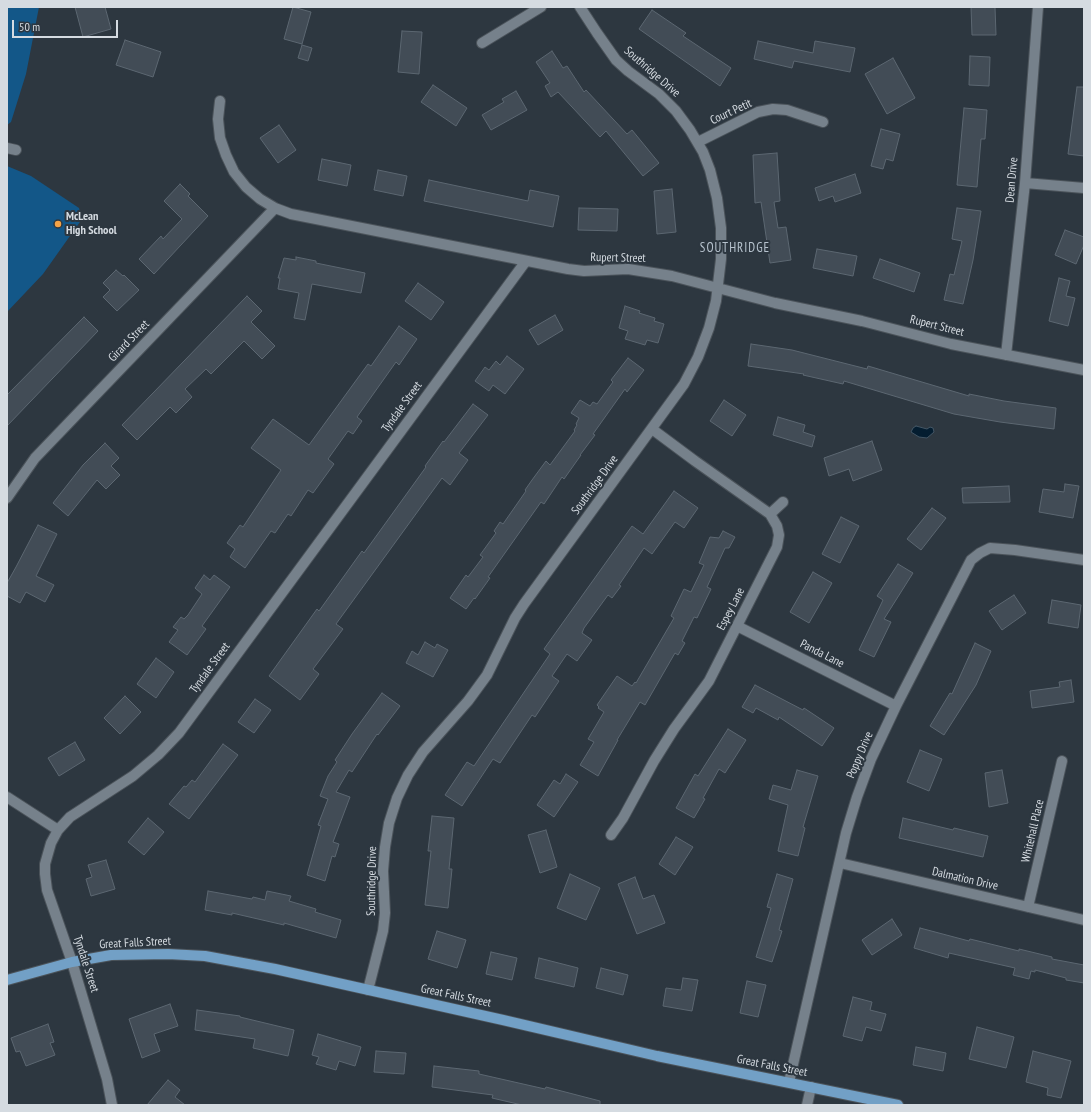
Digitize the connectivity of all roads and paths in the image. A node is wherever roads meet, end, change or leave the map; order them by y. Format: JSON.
{"nodes":[{"id":1,"x":541,"y":7,"type":"edge"},
{"id":2,"x":580,"y":7,"type":"edge"},
{"id":3,"x":1038,"y":7,"type":"edge"},
{"id":4,"x":482,"y":43,"type":"dead end"},
{"id":5,"x":220,"y":101,"type":"dead end"},
{"id":6,"x":824,"y":122,"type":"dead end"},
{"id":7,"x":698,"y":142,"type":"junction"},
{"id":8,"x":1025,"y":183,"type":"junction"},
{"id":9,"x":1084,"y":188,"type":"edge"},
{"id":10,"x":275,"y":208,"type":"junction"},
{"id":11,"x":526,"y":261,"type":"junction"},
{"id":12,"x":718,"y":288,"type":"junction"},
{"id":13,"x":1006,"y":355,"type":"junction"},
{"id":14,"x":1084,"y":370,"type":"edge"},
{"id":15,"x":652,"y":429,"type":"junction"},
{"id":16,"x":7,"y":498,"type":"edge"},
{"id":17,"x":783,"y":502,"type":"dead end"},
{"id":18,"x":770,"y":514,"type":"junction"},
{"id":19,"x":1080,"y":559,"type":"edge"},
{"id":20,"x":737,"y":626,"type":"junction"},
{"id":21,"x":896,"y":706,"type":"junction"},
{"id":22,"x":1062,"y":762,"type":"dead end"},
{"id":23,"x":7,"y":797,"type":"edge"},
{"id":24,"x":58,"y":830,"type":"junction"},
{"id":25,"x":611,"y":835,"type":"dead end"},
{"id":26,"x":840,"y":863,"type":"junction"},
{"id":27,"x":1028,"y":907,"type":"junction"},
{"id":28,"x":1084,"y":920,"type":"edge"},
{"id":29,"x":72,"y":962,"type":"junction"},
{"id":30,"x":7,"y":980,"type":"edge"},
{"id":31,"x":368,"y":990,"type":"junction"},
{"id":32,"x":789,"y":1082,"type":"junction"},
{"id":33,"x":811,"y":1087,"type":"junction"},
{"id":34,"x":864,"y":1102,"type":"edge"},
{"id":35,"x":112,"y":1105,"type":"edge"},
{"id":36,"x":807,"y":1105,"type":"edge"},
{"id":37,"x":898,"y":1105,"type":"edge"}],
"edges":[{"from":1,"to":4,"type":"street"},
{"from":2,"to":7,"type":"street","name":"Southridge Drive"},
{"from":3,"to":8,"type":"street","name":"Dean Drive"},
{"from":5,"to":10,"type":"street","name":"Rupert Street"},
{"from":6,"to":7,"type":"street","name":"Court Petit"},
{"from":7,"to":12,"type":"street","name":"Southridge Drive"},
{"from":8,"to":9,"type":"street"},
{"from":8,"to":13,"type":"street","name":"Dean Drive"},
{"from":10,"to":11,"type":"street","name":"Rupert Street"},
{"from":10,"to":16,"type":"street","name":"Girard Street"},
{"from":11,"to":12,"type":"street","name":"Rupert Street"},
{"from":11,"to":24,"type":"street","name":"Tyndale Street"},
{"from":12,"to":13,"type":"street","name":"Rupert Street"},
{"from":12,"to":15,"type":"street","name":"Southridge Drive"},
{"from":13,"to":14,"type":"street","name":"Rupert Street"},
{"from":15,"to":18,"type":"street","name":"Espey Lane"},
{"from":15,"to":31,"type":"street","name":"Southridge Drive"},
{"from":17,"to":18,"type":"street"},
{"from":18,"to":20,"type":"street","name":"Espey Lane"},
{"from":19,"to":21,"type":"street","name":"Poppy Drive"},
{"from":20,"to":21,"type":"street","name":"Panda Lane"},
{"from":20,"to":25,"type":"street","name":"Espey Lane"},
{"from":21,"to":26,"type":"street","name":"Poppy Drive"},
{"from":22,"to":27,"type":"street","name":"Whitehall Place"},
{"from":23,"to":24,"type":"street"},
{"from":24,"to":29,"type":"street","name":"Tyndale Street"},
{"from":26,"to":27,"type":"street","name":"Dalmation Drive"},
{"from":26,"to":32,"type":"street","name":"Poppy Drive"},
{"from":27,"to":28,"type":"street","name":"Dalmation Drive"},
{"from":29,"to":30,"type":"main road","name":"Great Falls Street"},
{"from":29,"to":31,"type":"main road","name":"Great Falls Street"},
{"from":29,"to":35,"type":"street","name":"Tyndale Street"},
{"from":31,"to":32,"type":"main road","name":"Great Falls Street"},
{"from":32,"to":33,"type":"main road","name":"Great Falls Street"},
{"from":33,"to":34,"type":"main road","name":"Great Falls Street"},
{"from":33,"to":36,"type":"street"},
{"from":34,"to":37,"type":"main road","name":"Great Falls Street"}]}
